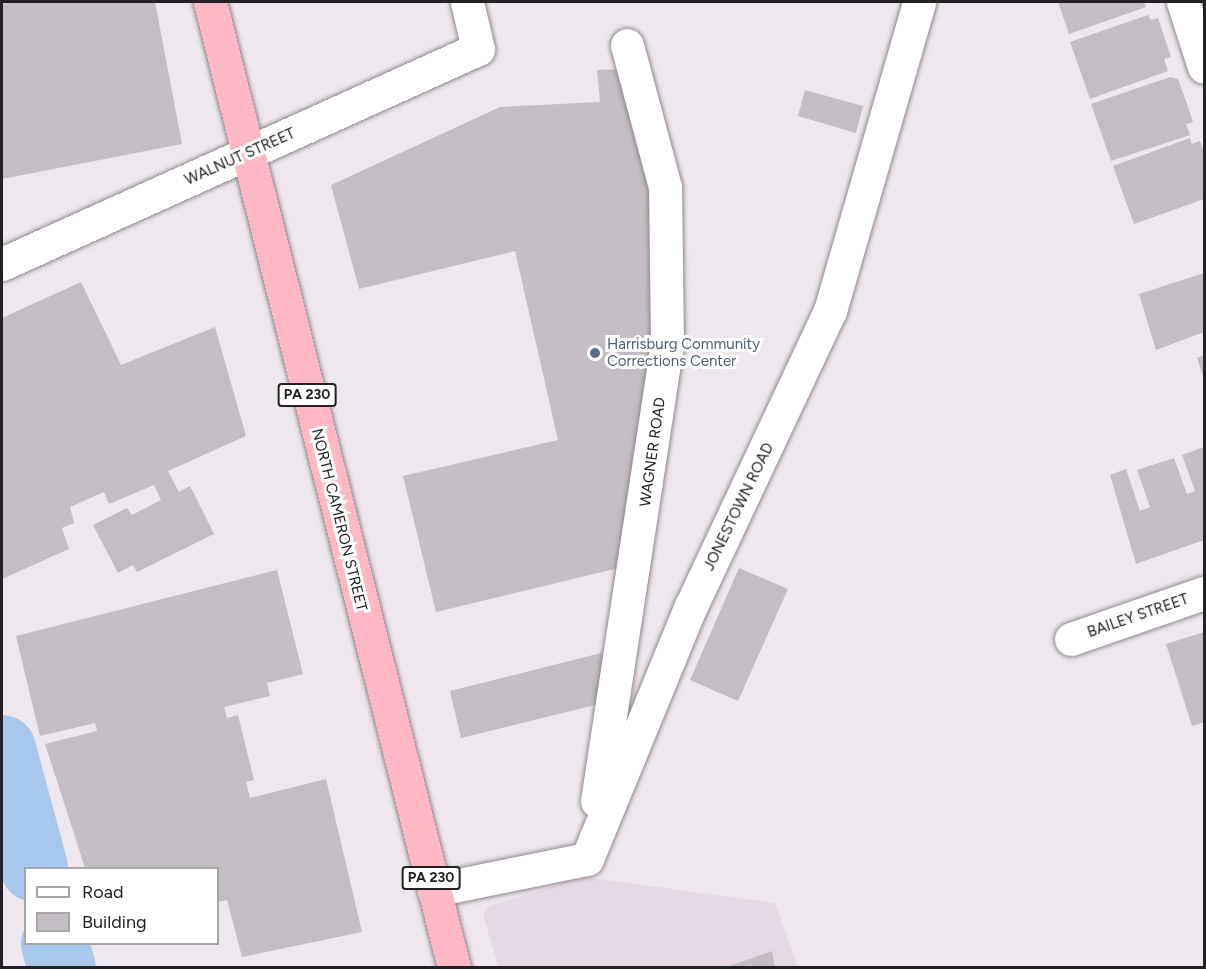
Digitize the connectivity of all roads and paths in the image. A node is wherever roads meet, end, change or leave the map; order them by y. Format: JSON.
{"nodes":[{"id":1,"x":210,"y":2,"type":"edge"},
{"id":2,"x":467,"y":2,"type":"edge"},
{"id":3,"x":919,"y":2,"type":"edge"},
{"id":4,"x":1183,"y":2,"type":"edge"},
{"id":5,"x":627,"y":45,"type":"dead end"},
{"id":6,"x":1201,"y":47,"type":"edge"},
{"id":7,"x":245,"y":154,"type":"junction"},
{"id":8,"x":2,"y":264,"type":"edge"},
{"id":9,"x":1204,"y":593,"type":"edge"},
{"id":10,"x":1071,"y":639,"type":"dead end"},
{"id":11,"x":587,"y":859,"type":"junction"},
{"id":12,"x":434,"y":890,"type":"junction"},
{"id":13,"x":454,"y":968,"type":"edge"}],
"edges":[{"from":1,"to":7,"type":"highway","name":"NORTH CAMERON STREET","number":"PA 230"},
{"from":2,"to":7,"type":"street","name":"WALNUT STREET"},
{"from":3,"to":11,"type":"street","name":"JONESTOWN ROAD"},
{"from":4,"to":6,"type":"street"},
{"from":5,"to":11,"type":"street","name":"WAGNER ROAD"},
{"from":7,"to":8,"type":"street","name":"WALNUT STREET"},
{"from":7,"to":12,"type":"highway","name":"NORTH CAMERON STREET","number":"PA 230"},
{"from":9,"to":10,"type":"street","name":"BAILEY STREET"},
{"from":11,"to":12,"type":"street"},
{"from":12,"to":13,"type":"highway","name":"NORTH CAMERON STREET","number":"PA 230"}]}
